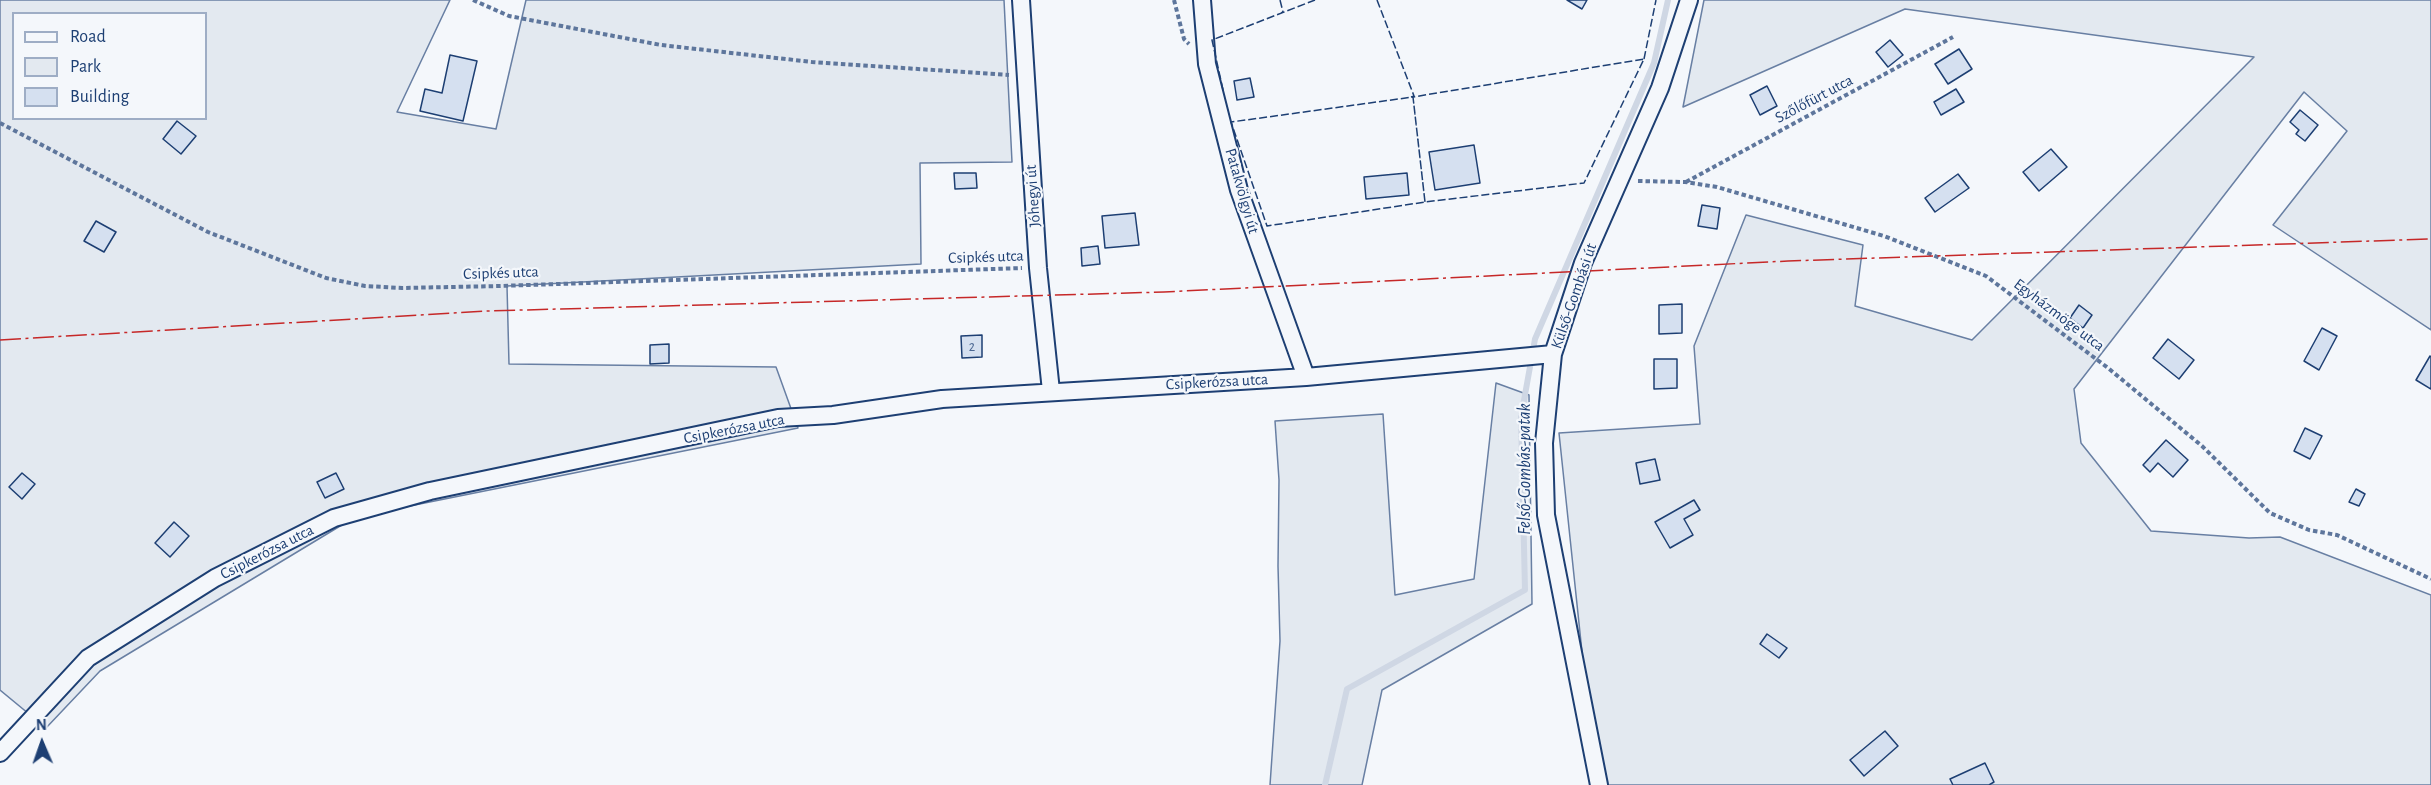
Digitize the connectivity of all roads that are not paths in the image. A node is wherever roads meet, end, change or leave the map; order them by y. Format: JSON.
{"nodes":[{"id":1,"x":1021,"y":0,"type":"edge"},
{"id":2,"x":1202,"y":0,"type":"edge"},
{"id":3,"x":1689,"y":0,"type":"edge"},
{"id":4,"x":1548,"y":355,"type":"junction"},
{"id":5,"x":1306,"y":377,"type":"junction"},
{"id":6,"x":1051,"y":391,"type":"junction"},
{"id":7,"x":0,"y":753,"type":"edge"},
{"id":8,"x":1599,"y":785,"type":"edge"}],
"edges":[{"from":1,"to":6,"type":"street","name":"Jóhegyi út"},
{"from":2,"to":5,"type":"street","name":"Patakvölgyi út"},
{"from":3,"to":4,"type":"street","name":"Külső-Gombási út"},
{"from":4,"to":5,"type":"street","name":"Csipkerózsa utca"},
{"from":4,"to":8,"type":"street","name":"Külső-Gombási út"},
{"from":5,"to":6,"type":"street","name":"Csipkerózsa utca"},
{"from":6,"to":7,"type":"street","name":"Csipkerózsa utca"}]}
